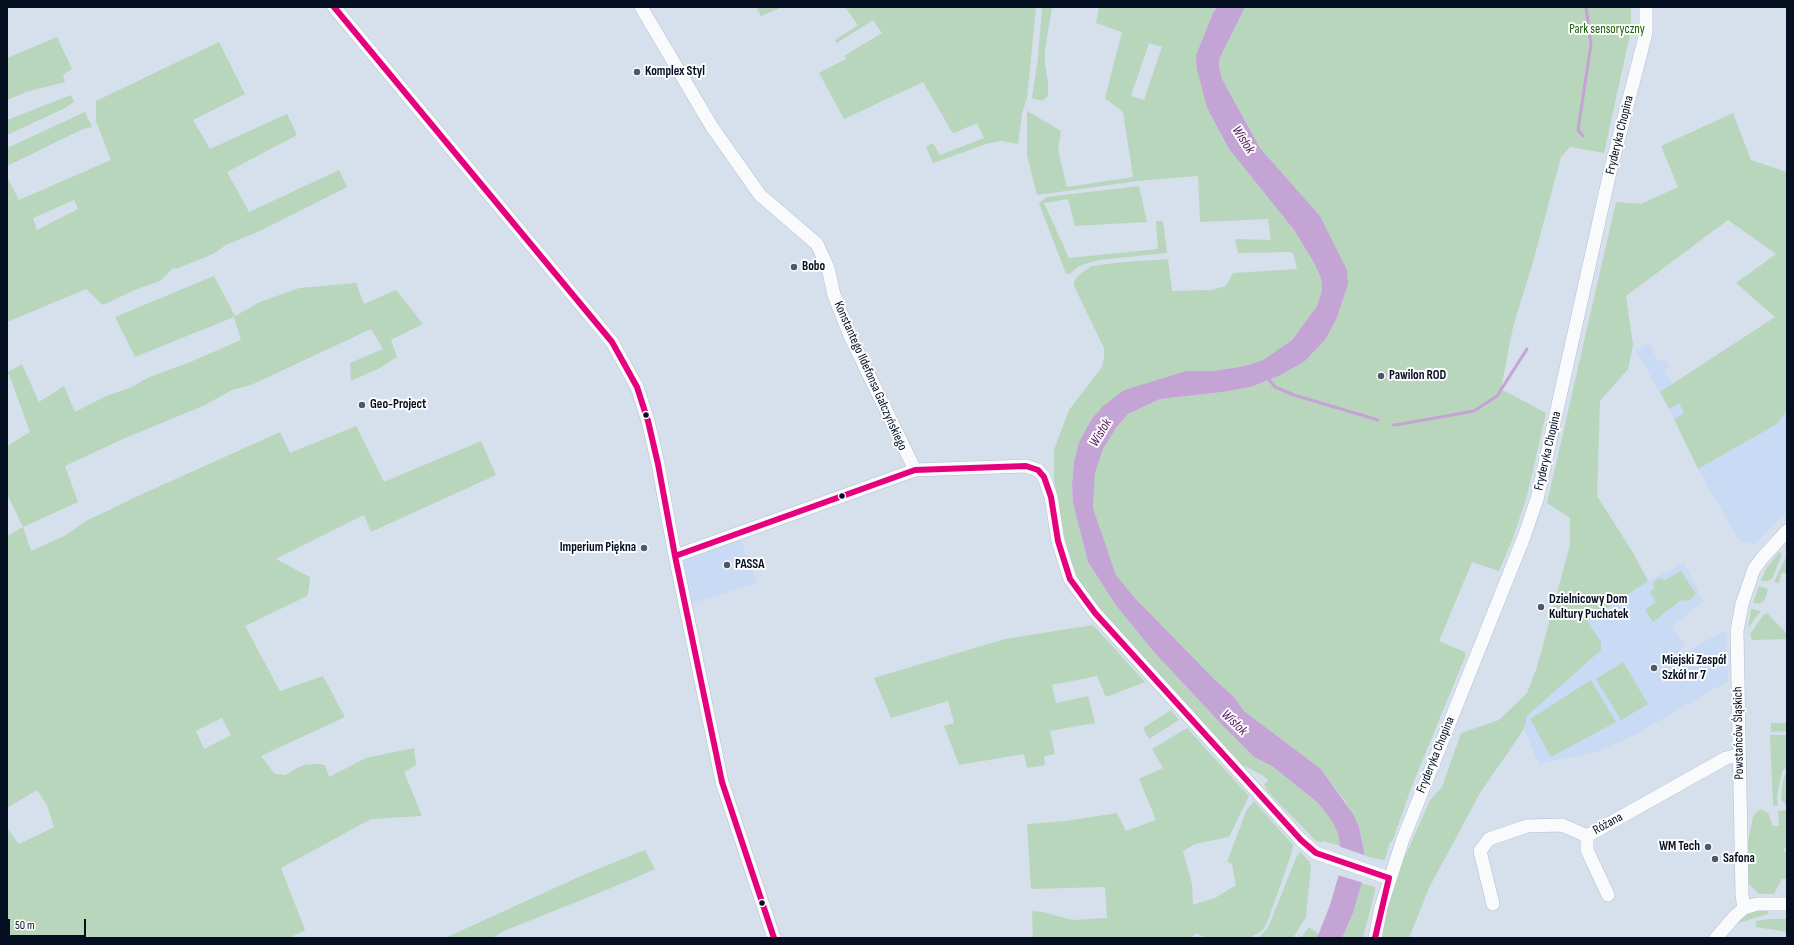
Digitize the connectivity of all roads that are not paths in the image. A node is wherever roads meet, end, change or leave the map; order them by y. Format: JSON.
{"nodes":[{"id":1,"x":334,"y":7,"type":"edge"},
{"id":2,"x":641,"y":7,"type":"edge"},
{"id":3,"x":1646,"y":7,"type":"edge"},
{"id":4,"x":915,"y":470,"type":"junction"},
{"id":5,"x":1787,"y":531,"type":"edge"},
{"id":6,"x":675,"y":556,"type":"junction"},
{"id":7,"x":1739,"y":756,"type":"junction"},
{"id":8,"x":1587,"y":836,"type":"junction"},
{"id":9,"x":1384,"y":876,"type":"junction"},
{"id":10,"x":1608,"y":895,"type":"dead end"},
{"id":11,"x":1493,"y":904,"type":"dead end"},
{"id":12,"x":1787,"y":904,"type":"edge"},
{"id":13,"x":1744,"y":908,"type":"junction"},
{"id":14,"x":774,"y":938,"type":"edge"},
{"id":15,"x":1375,"y":938,"type":"edge"},
{"id":16,"x":1716,"y":938,"type":"edge"}],
"edges":[{"from":1,"to":6,"type":"street"},
{"from":2,"to":4,"type":"street","name":"Konstantego Ildefonsa Gałczyńskiego"},
{"from":3,"to":9,"type":"street","name":"Fryderyka Chopina"},
{"from":4,"to":6,"type":"street"},
{"from":4,"to":9,"type":"street"},
{"from":5,"to":7,"type":"street","name":"Powstańców Śląskich"},
{"from":6,"to":14,"type":"street"},
{"from":7,"to":8,"type":"street","name":"Różana"},
{"from":7,"to":13,"type":"street","name":"Powstańców Śląskich"},
{"from":8,"to":10,"type":"street"},
{"from":8,"to":11,"type":"street","name":"Różana"},
{"from":9,"to":15,"type":"street","name":"Fryderyka Chopina"},
{"from":12,"to":13,"type":"street"},
{"from":13,"to":16,"type":"street"}]}
